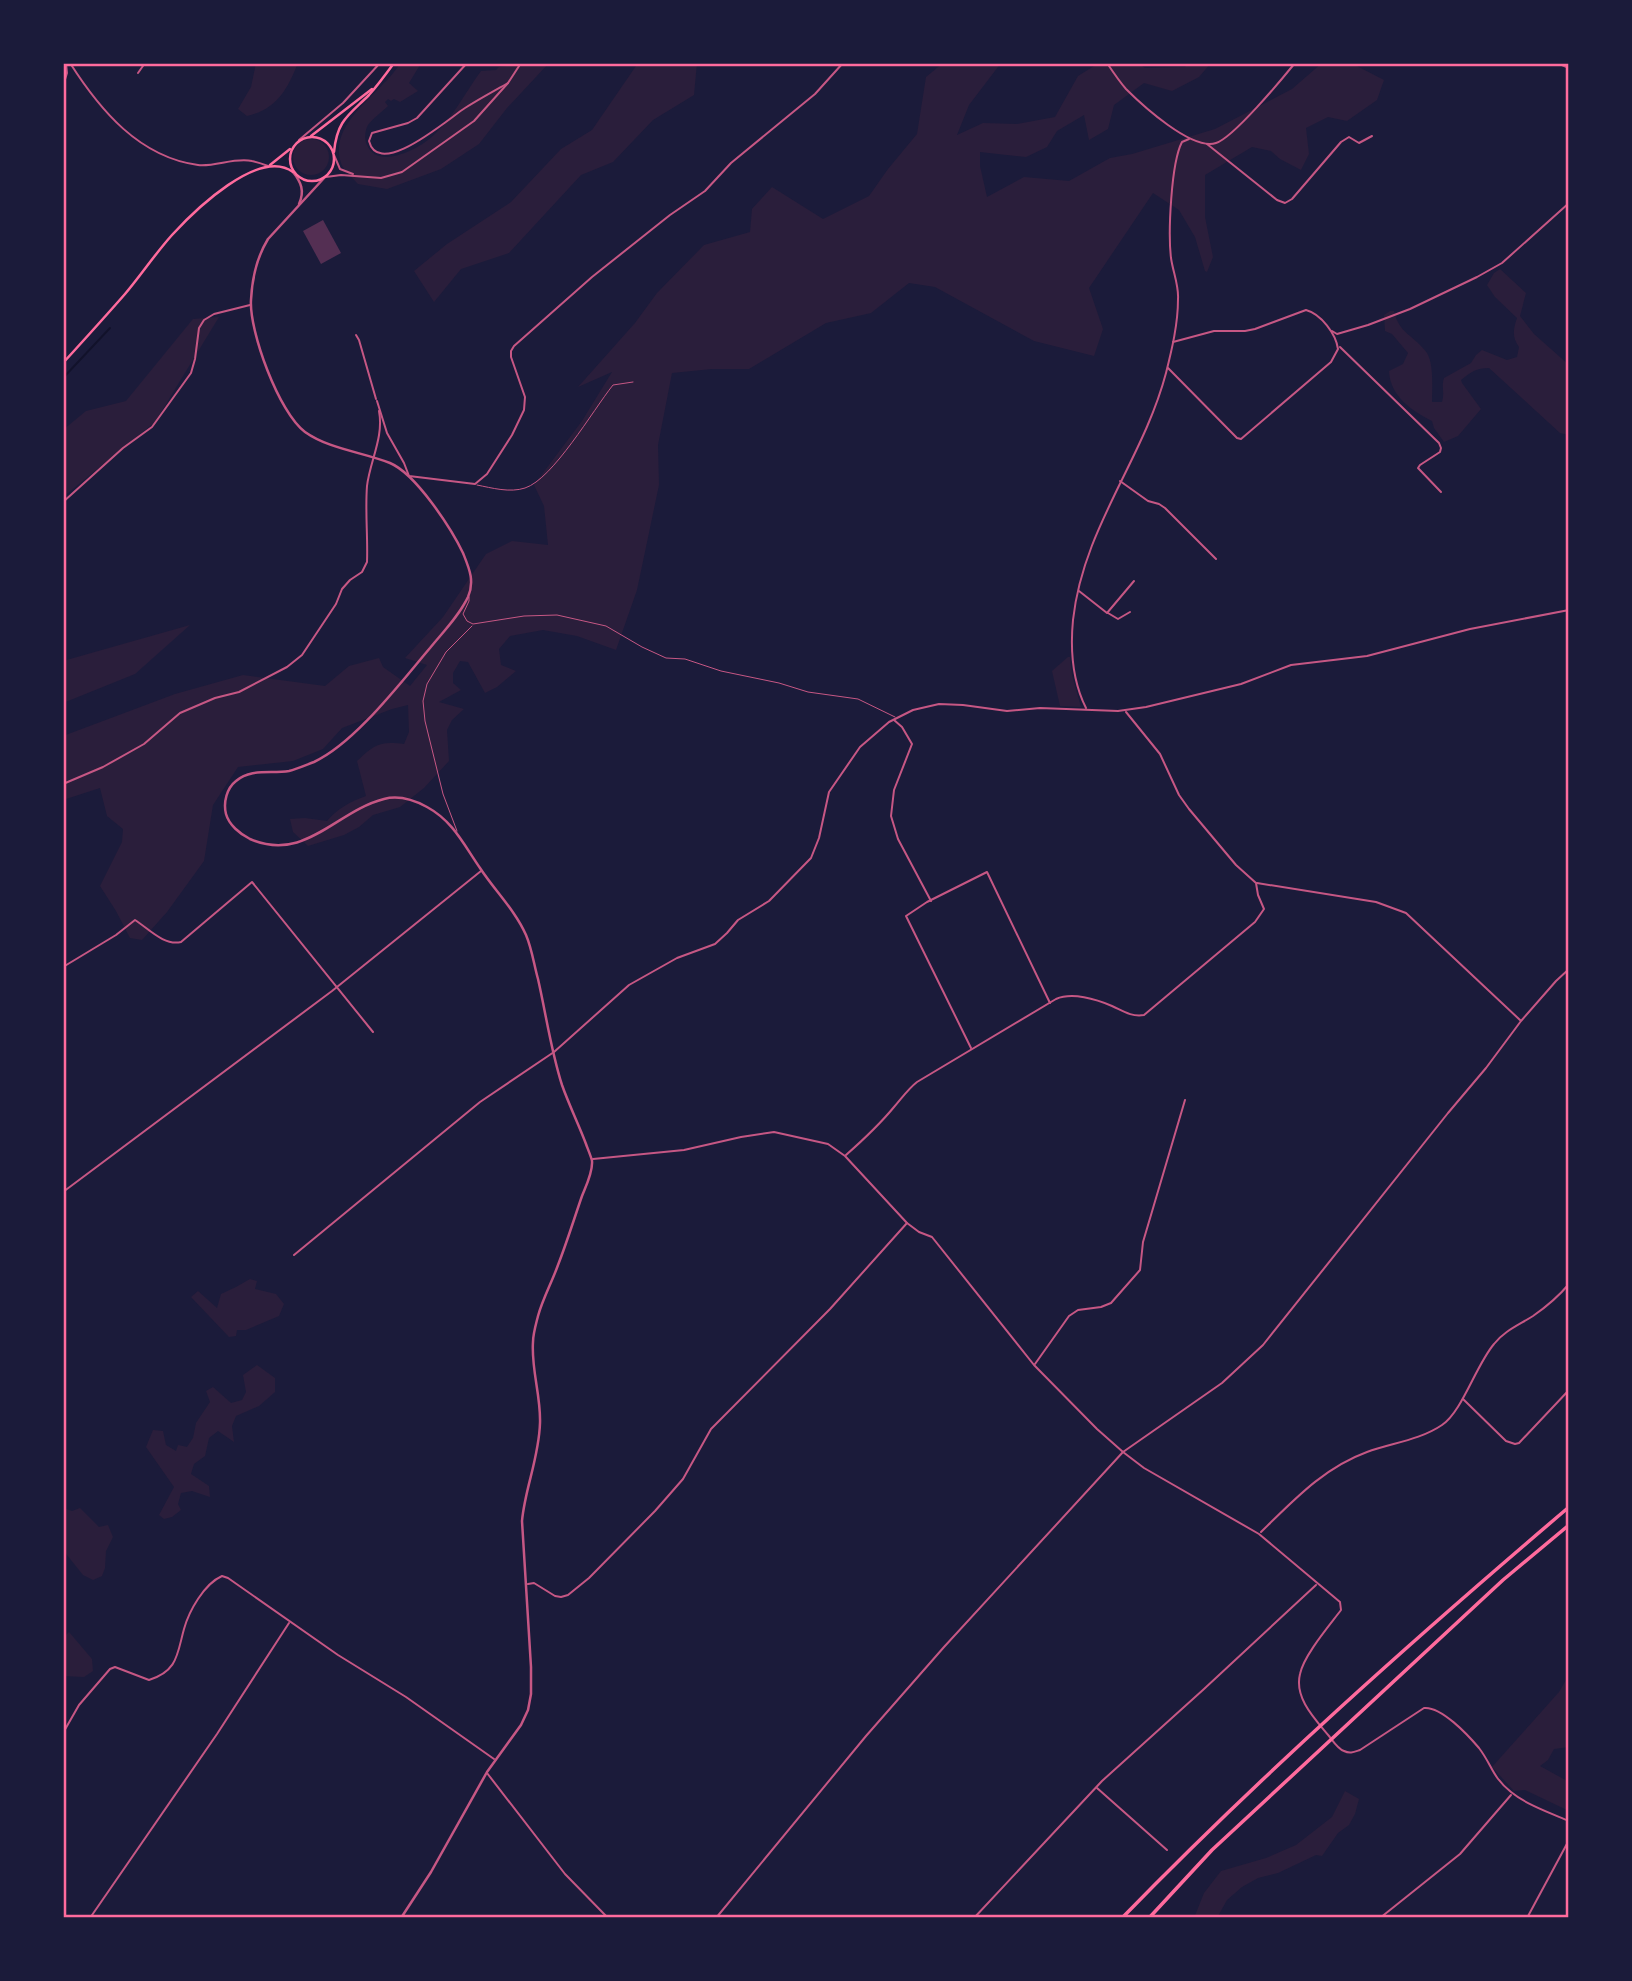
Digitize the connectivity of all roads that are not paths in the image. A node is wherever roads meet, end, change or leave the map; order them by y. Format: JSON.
{"nodes":[{"id":1,"x":68,"y":63,"type":"edge"},
{"id":2,"x":145,"y":63,"type":"edge"},
{"id":3,"x":380,"y":63,"type":"edge"},
{"id":4,"x":394,"y":63,"type":"edge"},
{"id":5,"x":467,"y":63,"type":"edge"},
{"id":6,"x":521,"y":63,"type":"edge"},
{"id":7,"x":843,"y":63,"type":"edge"},
{"id":8,"x":1107,"y":63,"type":"edge"},
{"id":9,"x":1295,"y":63,"type":"edge"},
{"id":10,"x":1557,"y":63,"type":"edge"},
{"id":11,"x":1569,"y":68,"type":"edge"},
{"id":12,"x":138,"y":73,"type":"dead end"},
{"id":13,"x":508,"y":83,"type":"junction"},
{"id":14,"x":378,"y":85,"type":"junction"},
{"id":15,"x":63,"y":86,"type":"edge"},
{"id":16,"x":310,"y":136,"type":"junction"},
{"id":17,"x":1373,"y":136,"type":"dead end"},
{"id":18,"x":1189,"y":139,"type":"junction"},
{"id":19,"x":299,"y":140,"type":"junction"},
{"id":20,"x":1207,"y":143,"type":"junction"},
{"id":21,"x":292,"y":147,"type":"junction"},
{"id":22,"x":334,"y":155,"type":"junction"},
{"id":23,"x":268,"y":166,"type":"junction"},
{"id":24,"x":293,"y":172,"type":"junction"},
{"id":25,"x":357,"y":175,"type":"junction"},
{"id":26,"x":325,"y":177,"type":"junction"},
{"id":27,"x":1569,"y":203,"type":"edge"},
{"id":28,"x":298,"y":207,"type":"junction"},
{"id":29,"x":250,"y":304,"type":"junction"},
{"id":30,"x":1330,"y":330,"type":"junction"},
{"id":31,"x":356,"y":335,"type":"dead end"},
{"id":32,"x":1173,"y":342,"type":"junction"},
{"id":33,"x":1338,"y":345,"type":"junction"},
{"id":34,"x":63,"y":363,"type":"edge"},
{"id":35,"x":1167,"y":367,"type":"junction"},
{"id":36,"x":633,"y":382,"type":"dead end"},
{"id":37,"x":377,"y":401,"type":"junction"},
{"id":38,"x":373,"y":458,"type":"junction"},
{"id":39,"x":409,"y":476,"type":"junction"},
{"id":40,"x":1120,"y":481,"type":"junction"},
{"id":41,"x":475,"y":484,"type":"junction"},
{"id":42,"x":1441,"y":492,"type":"dead end"},
{"id":43,"x":63,"y":502,"type":"edge"},
{"id":44,"x":1216,"y":559,"type":"dead end"},
{"id":45,"x":1135,"y":581,"type":"dead end"},
{"id":46,"x":1078,"y":591,"type":"junction"},
{"id":47,"x":468,"y":595,"type":"junction"},
{"id":48,"x":1569,"y":610,"type":"edge"},
{"id":49,"x":1130,"y":612,"type":"dead end"},
{"id":50,"x":1107,"y":613,"type":"junction"},
{"id":51,"x":473,"y":624,"type":"junction"},
{"id":52,"x":1086,"y":709,"type":"junction"},
{"id":53,"x":1125,"y":710,"type":"junction"},
{"id":54,"x":895,"y":719,"type":"junction"},
{"id":55,"x":63,"y":784,"type":"edge"},
{"id":56,"x":457,"y":833,"type":"junction"},
{"id":57,"x":481,"y":871,"type":"junction"},
{"id":58,"x":1256,"y":883,"type":"junction"},
{"id":59,"x":931,"y":901,"type":"junction"},
{"id":60,"x":63,"y":967,"type":"edge"},
{"id":61,"x":1569,"y":969,"type":"edge"},
{"id":62,"x":337,"y":987,"type":"junction"},
{"id":63,"x":1050,"y":1003,"type":"junction"},
{"id":64,"x":1521,"y":1021,"type":"junction"},
{"id":65,"x":373,"y":1031,"type":"dead end"},
{"id":66,"x":972,"y":1049,"type":"junction"},
{"id":67,"x":554,"y":1052,"type":"junction"},
{"id":68,"x":1185,"y":1100,"type":"dead end"},
{"id":69,"x":845,"y":1156,"type":"junction"},
{"id":70,"x":592,"y":1159,"type":"junction"},
{"id":71,"x":63,"y":1192,"type":"edge"},
{"id":72,"x":907,"y":1223,"type":"junction"},
{"id":73,"x":294,"y":1255,"type":"dead end"},
{"id":74,"x":1569,"y":1284,"type":"edge"},
{"id":75,"x":1034,"y":1365,"type":"junction"},
{"id":76,"x":1569,"y":1390,"type":"edge"},
{"id":77,"x":1462,"y":1398,"type":"junction"},
{"id":78,"x":1123,"y":1452,"type":"junction"},
{"id":79,"x":1569,"y":1507,"type":"edge"},
{"id":80,"x":1569,"y":1525,"type":"edge"},
{"id":81,"x":1259,"y":1534,"type":"junction"},
{"id":82,"x":527,"y":1584,"type":"junction"},
{"id":83,"x":1317,"y":1584,"type":"junction"},
{"id":84,"x":290,"y":1622,"type":"junction"},
{"id":85,"x":63,"y":1733,"type":"edge"},
{"id":86,"x":495,"y":1760,"type":"junction"},
{"id":87,"x":487,"y":1772,"type":"junction"},
{"id":88,"x":1096,"y":1787,"type":"junction"},
{"id":89,"x":1513,"y":1793,"type":"junction"},
{"id":90,"x":1569,"y":1821,"type":"edge"},
{"id":91,"x":1569,"y":1840,"type":"edge"},
{"id":92,"x":1167,"y":1850,"type":"dead end"},
{"id":93,"x":90,"y":1918,"type":"edge"},
{"id":94,"x":401,"y":1918,"type":"edge"},
{"id":95,"x":608,"y":1918,"type":"edge"},
{"id":96,"x":716,"y":1918,"type":"edge"},
{"id":97,"x":974,"y":1918,"type":"edge"},
{"id":98,"x":1122,"y":1918,"type":"edge"},
{"id":99,"x":1149,"y":1918,"type":"edge"},
{"id":100,"x":1380,"y":1918,"type":"edge"},
{"id":101,"x":1527,"y":1918,"type":"edge"}],
"edges":[{"from":1,"to":15,"type":"street"},
{"from":1,"to":23,"type":"street"},
{"from":2,"to":12,"type":"street"},
{"from":3,"to":19,"type":"street"},
{"from":4,"to":14,"type":"main road"},
{"from":5,"to":13,"type":"street"},
{"from":6,"to":13,"type":"street"},
{"from":7,"to":41,"type":"street"},
{"from":8,"to":18,"type":"street"},
{"from":9,"to":20,"type":"street"},
{"from":10,"to":11,"type":"street"},
{"from":13,"to":25,"type":"street"},
{"from":14,"to":16,"type":"main road"},
{"from":14,"to":22,"type":"main road"},
{"from":16,"to":19,"type":"main road"},
{"from":16,"to":22,"type":"main road"},
{"from":17,"to":20,"type":"street"},
{"from":18,"to":20,"type":"street"},
{"from":18,"to":32,"type":"street"},
{"from":19,"to":21,"type":"main road"},
{"from":21,"to":23,"type":"main road"},
{"from":21,"to":24,"type":"main road"},
{"from":22,"to":25,"type":"street"},
{"from":22,"to":26,"type":"main road"},
{"from":23,"to":24,"type":"main road"},
{"from":23,"to":34,"type":"main road"},
{"from":24,"to":26,"type":"main road"},
{"from":24,"to":28,"type":"street"},
{"from":25,"to":26,"type":"street"},
{"from":26,"to":28,"type":"street"},
{"from":27,"to":30,"type":"street"},
{"from":28,"to":29,"type":"street"},
{"from":29,"to":38,"type":"street"},
{"from":29,"to":43,"type":"street"},
{"from":30,"to":32,"type":"street"},
{"from":30,"to":33,"type":"street"},
{"from":31,"to":37,"type":"street"},
{"from":32,"to":35,"type":"street"},
{"from":33,"to":35,"type":"street"},
{"from":33,"to":42,"type":"street"},
{"from":35,"to":40,"type":"street"},
{"from":36,"to":41,"type":"lane"},
{"from":37,"to":38,"type":"street"},
{"from":37,"to":39,"type":"street"},
{"from":38,"to":39,"type":"street"},
{"from":38,"to":55,"type":"street"},
{"from":39,"to":41,"type":"street"},
{"from":39,"to":47,"type":"street"},
{"from":40,"to":44,"type":"street"},
{"from":40,"to":46,"type":"street"},
{"from":45,"to":50,"type":"street"},
{"from":46,"to":50,"type":"street"},
{"from":46,"to":52,"type":"street"},
{"from":47,"to":51,"type":"lane"},
{"from":47,"to":56,"type":"street"},
{"from":48,"to":53,"type":"street"},
{"from":49,"to":50,"type":"street"},
{"from":51,"to":54,"type":"lane"},
{"from":51,"to":56,"type":"lane"},
{"from":52,"to":53,"type":"street"},
{"from":52,"to":54,"type":"street"},
{"from":53,"to":58,"type":"street"},
{"from":54,"to":59,"type":"street"},
{"from":54,"to":67,"type":"street"},
{"from":56,"to":57,"type":"street"},
{"from":57,"to":62,"type":"street"},
{"from":57,"to":67,"type":"street"},
{"from":58,"to":63,"type":"street"},
{"from":58,"to":64,"type":"street"},
{"from":59,"to":63,"type":"street"},
{"from":59,"to":66,"type":"street"},
{"from":60,"to":62,"type":"street"},
{"from":61,"to":64,"type":"street"},
{"from":62,"to":65,"type":"street"},
{"from":62,"to":71,"type":"street"},
{"from":63,"to":66,"type":"street"},
{"from":64,"to":78,"type":"street"},
{"from":66,"to":69,"type":"street"},
{"from":67,"to":70,"type":"street"},
{"from":67,"to":73,"type":"street"},
{"from":68,"to":75,"type":"street"},
{"from":69,"to":70,"type":"street"},
{"from":69,"to":72,"type":"street"},
{"from":70,"to":82,"type":"street"},
{"from":72,"to":75,"type":"street"},
{"from":72,"to":82,"type":"street"},
{"from":74,"to":77,"type":"street"},
{"from":75,"to":78,"type":"street"},
{"from":76,"to":77,"type":"street"},
{"from":77,"to":81,"type":"street"},
{"from":78,"to":81,"type":"street"},
{"from":78,"to":96,"type":"street"},
{"from":79,"to":98,"type":"highway"},
{"from":80,"to":99,"type":"highway"},
{"from":81,"to":83,"type":"street"},
{"from":82,"to":86,"type":"street"},
{"from":83,"to":88,"type":"street"},
{"from":83,"to":89,"type":"street"},
{"from":84,"to":85,"type":"street"},
{"from":84,"to":86,"type":"street"},
{"from":84,"to":93,"type":"street"},
{"from":86,"to":87,"type":"street"},
{"from":87,"to":94,"type":"street"},
{"from":87,"to":95,"type":"street"},
{"from":88,"to":92,"type":"street"},
{"from":88,"to":97,"type":"street"},
{"from":89,"to":90,"type":"street"},
{"from":89,"to":100,"type":"street"},
{"from":91,"to":101,"type":"street"}]}
